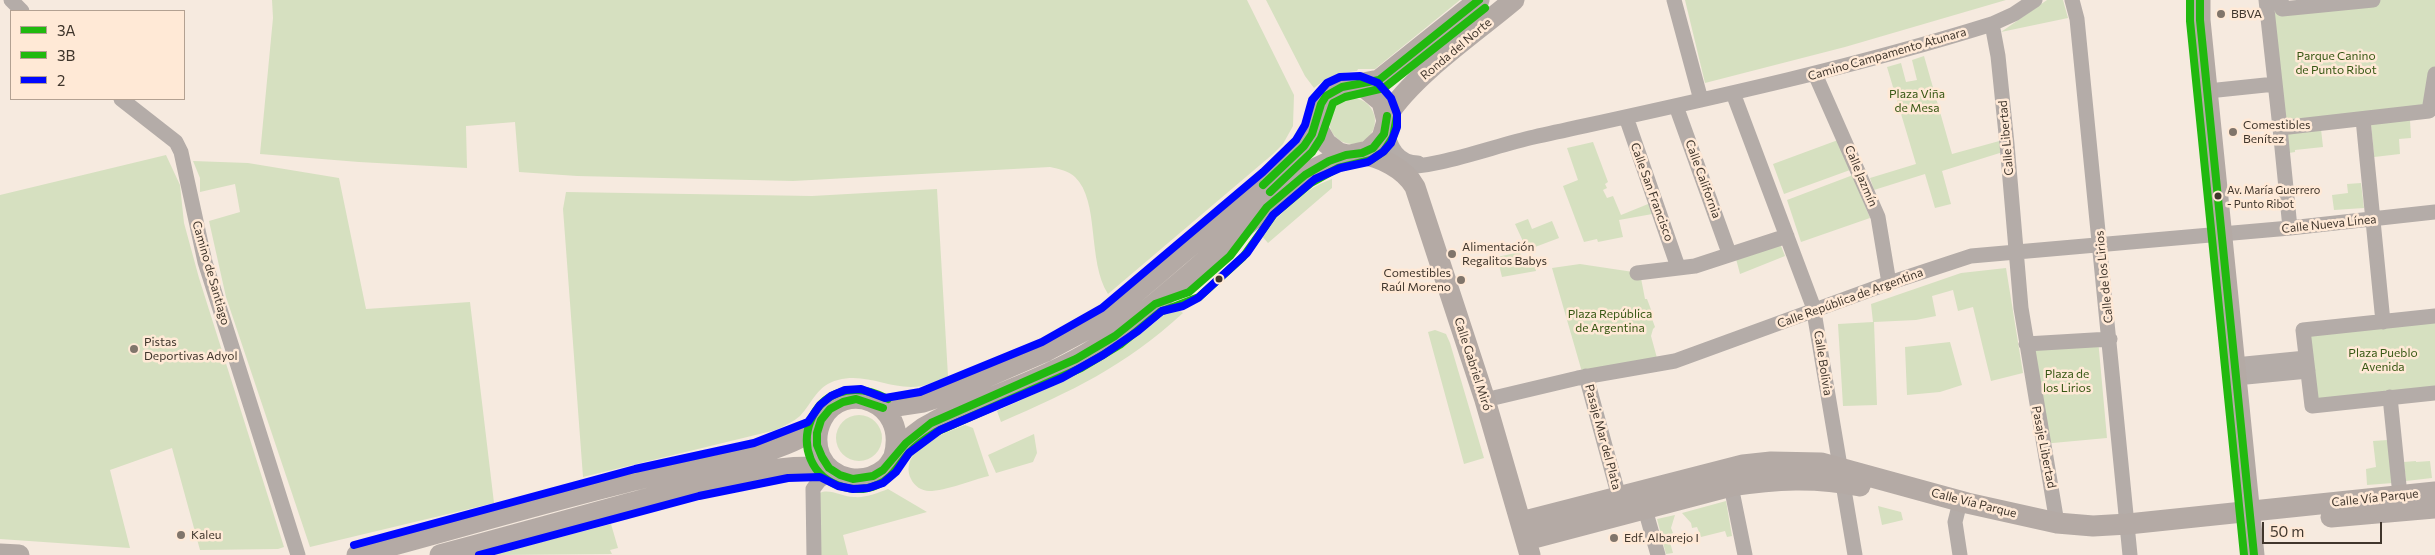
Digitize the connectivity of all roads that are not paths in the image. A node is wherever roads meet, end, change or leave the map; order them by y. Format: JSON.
{"nodes":[{"id":1,"x":11,"y":0,"type":"edge"},
{"id":2,"x":1479,"y":0,"type":"edge"},
{"id":3,"x":1514,"y":0,"type":"edge"},
{"id":4,"x":1674,"y":0,"type":"edge"},
{"id":5,"x":2035,"y":0,"type":"edge"},
{"id":6,"x":2072,"y":0,"type":"edge"},
{"id":7,"x":2266,"y":0,"type":"edge"},
{"id":8,"x":2281,"y":0,"type":"edge"},
{"id":9,"x":2373,"y":0,"type":"edge"},
{"id":10,"x":2198,"y":7,"type":"edge"},
{"id":11,"x":21,"y":10,"type":"edge"},
{"id":12,"x":1992,"y":24,"type":"junction"},
{"id":13,"x":1816,"y":74,"type":"junction"},
{"id":14,"x":2435,"y":74,"type":"edge"},
{"id":15,"x":2275,"y":84,"type":"junction"},
{"id":16,"x":1351,"y":85,"type":"junction"},
{"id":17,"x":2208,"y":91,"type":"junction"},
{"id":18,"x":1733,"y":93,"type":"junction"},
{"id":19,"x":122,"y":100,"type":"edge"},
{"id":20,"x":1702,"y":100,"type":"junction"},
{"id":21,"x":1676,"y":106,"type":"junction"},
{"id":22,"x":1626,"y":117,"type":"junction"},
{"id":23,"x":2364,"y":118,"type":"junction"},
{"id":24,"x":1386,"y":123,"type":"junction"},
{"id":25,"x":2280,"y":128,"type":"junction"},
{"id":26,"x":1313,"y":130,"type":"junction"},
{"id":27,"x":1353,"y":154,"type":"junction"},
{"id":28,"x":1427,"y":164,"type":"junction"},
{"id":29,"x":1401,"y":171,"type":"junction"},
{"id":30,"x":2435,"y":212,"type":"edge"},
{"id":31,"x":2373,"y":219,"type":"junction"},
{"id":32,"x":2290,"y":228,"type":"junction"},
{"id":33,"x":2222,"y":234,"type":"junction"},
{"id":34,"x":1787,"y":236,"type":"junction"},
{"id":35,"x":2101,"y":244,"type":"junction"},
{"id":36,"x":2016,"y":252,"type":"junction"},
{"id":37,"x":1730,"y":253,"type":"junction"},
{"id":38,"x":1678,"y":267,"type":"junction"},
{"id":39,"x":1637,"y":273,"type":"dead end"},
{"id":40,"x":1889,"y":283,"type":"junction"},
{"id":41,"x":1814,"y":311,"type":"junction"},
{"id":42,"x":2435,"y":316,"type":"edge"},
{"id":43,"x":2383,"y":322,"type":"junction"},
{"id":44,"x":2110,"y":339,"type":"junction"},
{"id":45,"x":2025,"y":342,"type":"junction"},
{"id":46,"x":2307,"y":364,"type":"junction"},
{"id":47,"x":2236,"y":372,"type":"junction"},
{"id":48,"x":1586,"y":376,"type":"junction"},
{"id":49,"x":2435,"y":393,"type":"edge"},
{"id":50,"x":2390,"y":397,"type":"junction"},
{"id":51,"x":1485,"y":400,"type":"junction"},
{"id":52,"x":883,"y":408,"type":"junction"},
{"id":53,"x":812,"y":431,"type":"junction"},
{"id":54,"x":900,"y":450,"type":"junction"},
{"id":55,"x":832,"y":471,"type":"junction"},
{"id":56,"x":1840,"y":475,"type":"junction"},
{"id":57,"x":1731,"y":486,"type":"junction"},
{"id":58,"x":2435,"y":492,"type":"edge"},
{"id":59,"x":1619,"y":497,"type":"junction"},
{"id":60,"x":2401,"y":503,"type":"junction"},
{"id":61,"x":1961,"y":508,"type":"junction"},
{"id":62,"x":2435,"y":508,"type":"edge"},
{"id":63,"x":1645,"y":509,"type":"junction"},
{"id":64,"x":2250,"y":518,"type":"junction"},
{"id":65,"x":2057,"y":522,"type":"junction"},
{"id":66,"x":2129,"y":538,"type":"edge"},
{"id":67,"x":1526,"y":539,"type":"edge"},
{"id":68,"x":0,"y":554,"type":"edge"},
{"id":69,"x":19,"y":555,"type":"edge"},
{"id":70,"x":298,"y":555,"type":"edge"},
{"id":71,"x":357,"y":555,"type":"edge"},
{"id":72,"x":440,"y":555,"type":"edge"},
{"id":73,"x":814,"y":555,"type":"edge"},
{"id":74,"x":1658,"y":555,"type":"edge"},
{"id":75,"x":1744,"y":555,"type":"edge"},
{"id":76,"x":1855,"y":555,"type":"edge"},
{"id":77,"x":1960,"y":555,"type":"edge"},
{"id":78,"x":2254,"y":555,"type":"edge"}],
"edges":[{"from":1,"to":11,"type":"street"},
{"from":2,"to":16,"type":"main road","name":"Ronda del Norte"},
{"from":3,"to":24,"type":"main road","name":"Ronda del Norte"},
{"from":4,"to":20,"type":"street"},
{"from":5,"to":12,"type":"street","name":"Camino Campamento Atunara"},
{"from":6,"to":35,"type":"street","name":"Calle de los Lirios"},
{"from":7,"to":15,"type":"street"},
{"from":8,"to":9,"type":"street"},
{"from":10,"to":17,"type":"main road"},
{"from":12,"to":13,"type":"street","name":"Camino Campamento Atunara"},
{"from":12,"to":36,"type":"street","name":"Calle Libertad"},
{"from":13,"to":18,"type":"street","name":"Camino Campamento Atunara"},
{"from":13,"to":40,"type":"street","name":"Calle Jazmín"},
{"from":14,"to":23,"type":"street"},
{"from":15,"to":17,"type":"street"},
{"from":15,"to":25,"type":"street"},
{"from":16,"to":24,"type":"main road"},
{"from":16,"to":26,"type":"main road","name":"Ronda del Norte"},
{"from":17,"to":33,"type":"main road"},
{"from":18,"to":20,"type":"street","name":"Camino Campamento Atunara"},
{"from":18,"to":34,"type":"street","name":"Calle Bolivia"},
{"from":19,"to":70,"type":"street","name":"Camino de Santiago"},
{"from":20,"to":21,"type":"street"},
{"from":21,"to":22,"type":"street"},
{"from":21,"to":37,"type":"street","name":"Calle California"},
{"from":22,"to":28,"type":"street"},
{"from":22,"to":38,"type":"street","name":"Calle San Francisco"},
{"from":23,"to":25,"type":"street"},
{"from":23,"to":31,"type":"street"},
{"from":24,"to":27,"type":"main road"},
{"from":24,"to":28,"type":"street"},
{"from":25,"to":32,"type":"street"},
{"from":26,"to":27,"type":"main road"},
{"from":26,"to":52,"type":"main road","name":"Ronda del Norte"},
{"from":27,"to":29,"type":"main road"},
{"from":27,"to":54,"type":"main road"},
{"from":28,"to":29,"type":"street"},
{"from":29,"to":51,"type":"main road","name":"Calle Gabriel Miró"},
{"from":30,"to":31,"type":"street","name":"Calle Nueva Línea"},
{"from":31,"to":32,"type":"street","name":"Calle Nueva Línea"},
{"from":31,"to":43,"type":"street"},
{"from":32,"to":33,"type":"street","name":"Calle Nueva Línea"},
{"from":33,"to":35,"type":"street","name":"Calle República de Argentina"},
{"from":33,"to":47,"type":"main road"},
{"from":34,"to":37,"type":"street"},
{"from":34,"to":41,"type":"street","name":"Calle Bolivia"},
{"from":35,"to":36,"type":"street","name":"Calle República de Argentina"},
{"from":35,"to":44,"type":"street","name":"Calle de los Lirios"},
{"from":36,"to":40,"type":"street","name":"Calle República de Argentina"},
{"from":36,"to":45,"type":"street","name":"Pasaje Libertad"},
{"from":37,"to":38,"type":"street"},
{"from":38,"to":39,"type":"street"},
{"from":40,"to":41,"type":"street","name":"Calle República de Argentina"},
{"from":41,"to":48,"type":"street","name":"Calle República de Argentina"},
{"from":41,"to":56,"type":"street","name":"Calle Bolivia"},
{"from":42,"to":43,"type":"street"},
{"from":43,"to":46,"type":"street"},
{"from":44,"to":45,"type":"street"},
{"from":44,"to":66,"type":"street","name":"Calle de los Lirios"},
{"from":45,"to":65,"type":"street","name":"Pasaje Libertad"},
{"from":46,"to":47,"type":"street"},
{"from":46,"to":50,"type":"street"},
{"from":47,"to":64,"type":"main road"},
{"from":48,"to":51,"type":"street","name":"Calle República de Argentina"},
{"from":48,"to":59,"type":"street","name":"Pasaje Mar del Plata"},
{"from":49,"to":50,"type":"street"},
{"from":50,"to":60,"type":"street"},
{"from":51,"to":67,"type":"main road","name":"Calle Gabriel Miró"},
{"from":52,"to":53,"type":"main road"},
{"from":52,"to":54,"type":"main road"},
{"from":53,"to":55,"type":"main road"},
{"from":53,"to":71,"type":"main road"},
{"from":54,"to":55,"type":"main road"},
{"from":55,"to":72,"type":"main road"},
{"from":55,"to":73,"type":"street"},
{"from":56,"to":57,"type":"main road","name":"Calle Vía Parque"},
{"from":56,"to":59,"type":"main road","name":"Calle Vía Parque"},
{"from":56,"to":61,"type":"main road","name":"Calle Vía Parque"},
{"from":56,"to":76,"type":"street","name":"Calle Bolivia"},
{"from":57,"to":63,"type":"main road","name":"Calle Vía Parque"},
{"from":57,"to":75,"type":"street"},
{"from":58,"to":60,"type":"main road","name":"Calle Vía Parque"},
{"from":59,"to":67,"type":"main road","name":"Calle Vía Parque"},
{"from":60,"to":62,"type":"main road","name":"Calle Vía Parque"},
{"from":60,"to":64,"type":"main road","name":"Calle Vía Parque"},
{"from":61,"to":65,"type":"main road","name":"Calle Vía Parque"},
{"from":61,"to":66,"type":"main road","name":"Calle Vía Parque"},
{"from":61,"to":77,"type":"street"},
{"from":63,"to":67,"type":"main road","name":"Calle Vía Parque"},
{"from":63,"to":74,"type":"street"},
{"from":64,"to":66,"type":"main road","name":"Calle Vía Parque"},
{"from":64,"to":78,"type":"main road"},
{"from":65,"to":66,"type":"main road","name":"Calle Vía Parque"},
{"from":68,"to":69,"type":"main road"}]}
